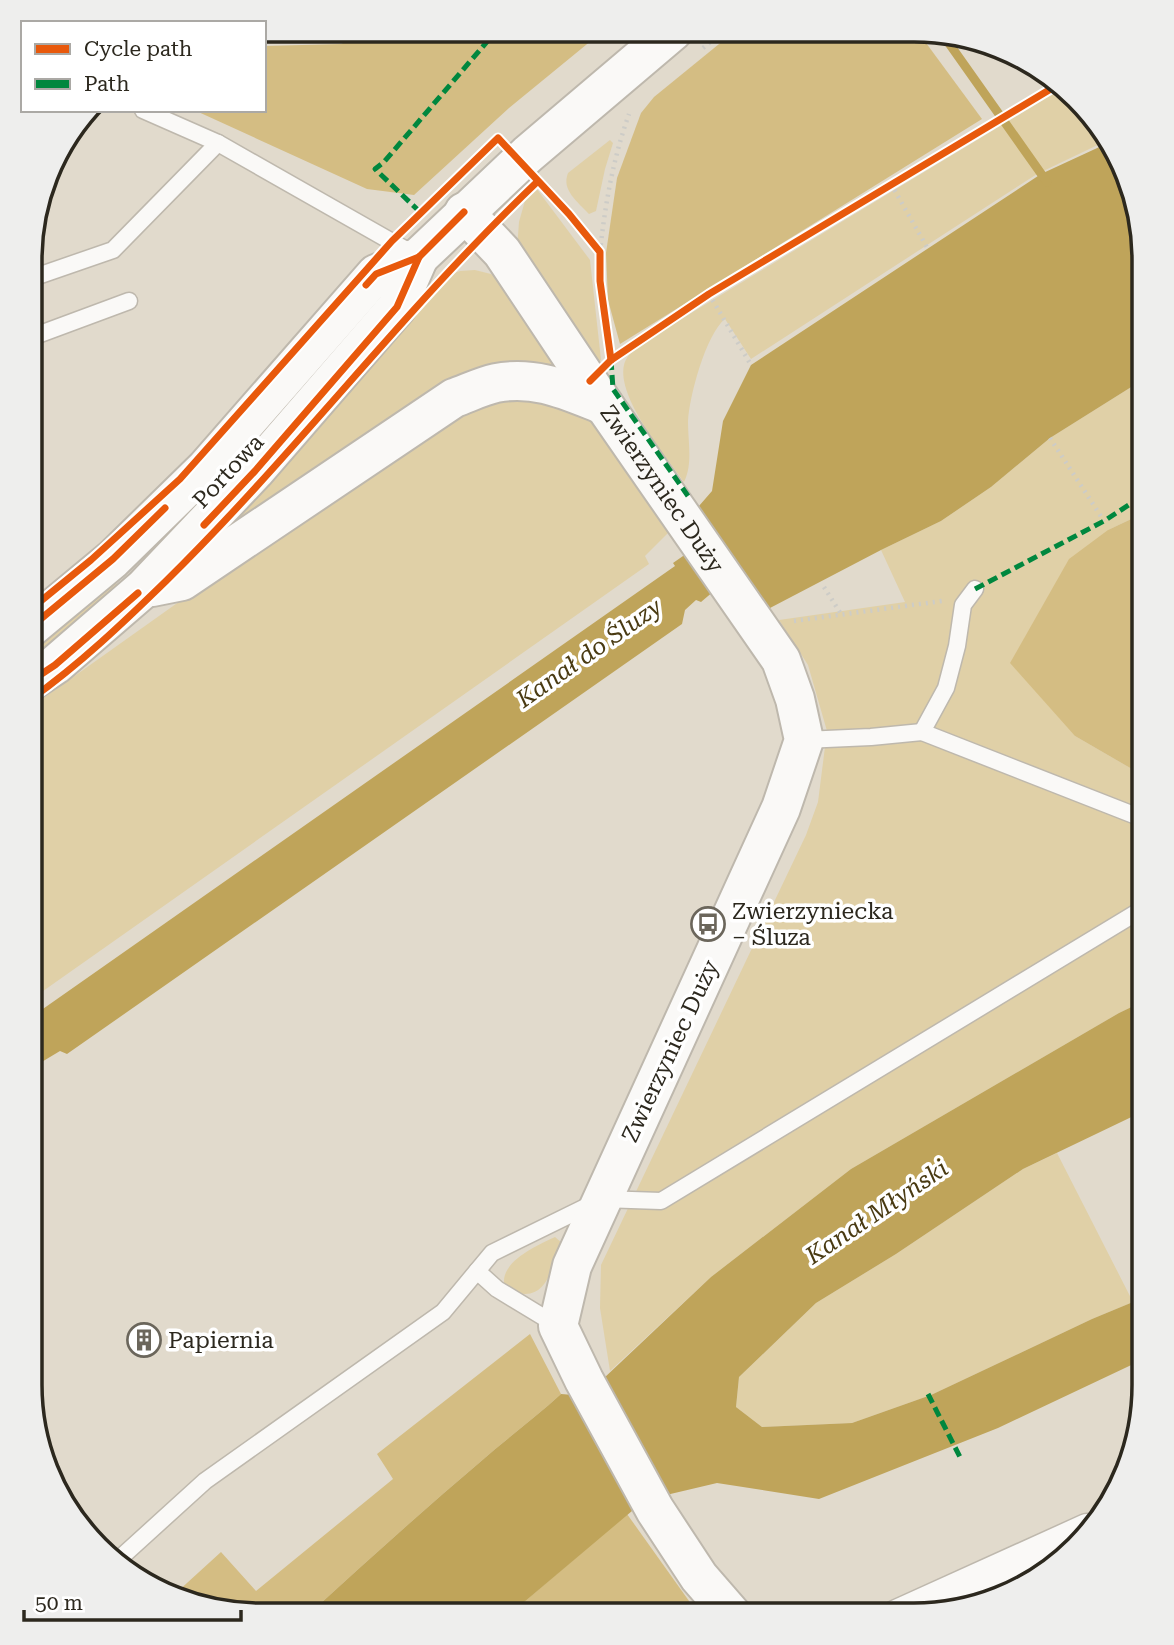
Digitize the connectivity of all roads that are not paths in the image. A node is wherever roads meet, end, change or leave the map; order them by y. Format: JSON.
{"nodes":[{"id":1,"x":660,"y":42,"type":"edge"},
{"id":2,"x":148,"y":112,"type":"edge"},
{"id":3,"x":218,"y":143,"type":"junction"},
{"id":4,"x":464,"y":212,"type":"junction"},
{"id":5,"x":419,"y":257,"type":"junction"},
{"id":6,"x":42,"y":275,"type":"edge"},
{"id":7,"x":130,"y":301,"type":"dead end"},
{"id":8,"x":42,"y":333,"type":"edge"},
{"id":9,"x":604,"y":405,"type":"junction"},
{"id":10,"x":113,"y":559,"type":"junction"},
{"id":11,"x":144,"y":589,"type":"junction"},
{"id":12,"x":975,"y":589,"type":"road end"},
{"id":13,"x":42,"y":617,"type":"edge"},
{"id":14,"x":42,"y":673,"type":"edge"},
{"id":15,"x":922,"y":732,"type":"junction"},
{"id":16,"x":804,"y":740,"type":"junction"},
{"id":17,"x":1132,"y":814,"type":"edge"},
{"id":18,"x":1132,"y":915,"type":"edge"},
{"id":19,"x":602,"y":1199,"type":"junction"},
{"id":20,"x":477,"y":1271,"type":"junction"},
{"id":21,"x":558,"y":1326,"type":"junction"},
{"id":22,"x":1071,"y":1536,"type":"edge"},
{"id":23,"x":124,"y":1555,"type":"edge"},
{"id":24,"x":925,"y":1602,"type":"edge"},
{"id":25,"x":722,"y":1603,"type":"edge"}],
"edges":[{"from":1,"to":4,"type":"street"},
{"from":2,"to":3,"type":"lane"},
{"from":3,"to":5,"type":"lane"},
{"from":3,"to":6,"type":"lane"},
{"from":4,"to":5,"type":"street"},
{"from":4,"to":9,"type":"street","name":"Zwierzyniec Duży"},
{"from":5,"to":10,"type":"street","name":"Portowa"},
{"from":5,"to":11,"type":"street","name":"Portowa"},
{"from":7,"to":8,"type":"lane"},
{"from":9,"to":11,"type":"street"},
{"from":9,"to":16,"type":"street","name":"Zwierzyniec Duży"},
{"from":10,"to":11,"type":"street"},
{"from":10,"to":13,"type":"street","name":"Portowa"},
{"from":11,"to":14,"type":"street","name":"Portowa"},
{"from":12,"to":15,"type":"lane"},
{"from":15,"to":16,"type":"lane"},
{"from":15,"to":17,"type":"lane"},
{"from":16,"to":19,"type":"street","name":"Zwierzyniec Duży"},
{"from":18,"to":19,"type":"lane"},
{"from":19,"to":20,"type":"lane"},
{"from":19,"to":21,"type":"street","name":"Zwierzyniec Duży"},
{"from":20,"to":21,"type":"lane"},
{"from":20,"to":23,"type":"lane"},
{"from":21,"to":25,"type":"street"},
{"from":22,"to":24,"type":"street"}]}
